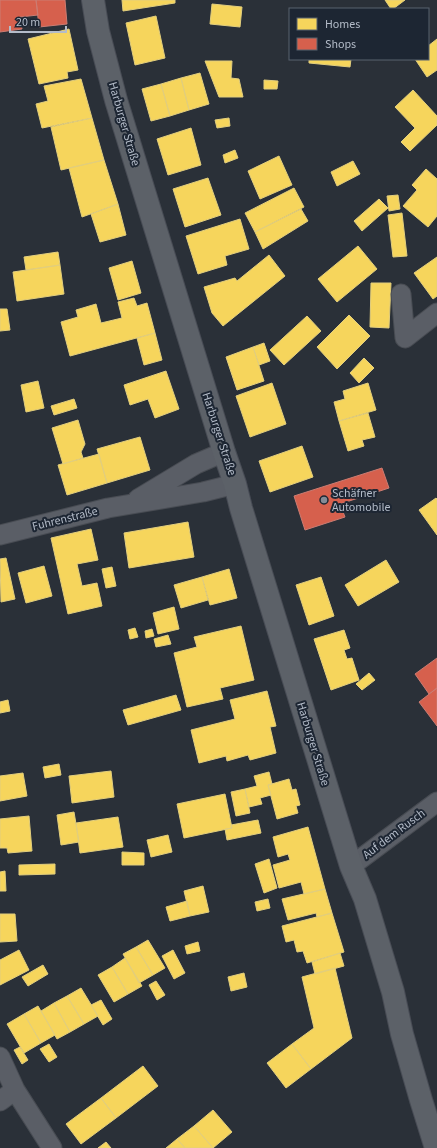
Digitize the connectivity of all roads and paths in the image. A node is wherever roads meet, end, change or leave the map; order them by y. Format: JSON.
{"nodes":[{"id":1,"x":93,"y":0,"type":"edge"},
{"id":2,"x":401,"y":294,"type":"dead end"},
{"id":3,"x":437,"y":313,"type":"edge"},
{"id":4,"x":224,"y":452,"type":"junction"},
{"id":5,"x":235,"y":484,"type":"junction"},
{"id":6,"x":130,"y":504,"type":"junction"},
{"id":7,"x":0,"y":535,"type":"edge"},
{"id":8,"x":437,"y":802,"type":"edge"},
{"id":9,"x":351,"y":866,"type":"junction"},
{"id":10,"x":0,"y":1057,"type":"edge"},
{"id":11,"x":15,"y":1090,"type":"junction"},
{"id":12,"x":0,"y":1102,"type":"edge"},
{"id":13,"x":52,"y":1148,"type":"edge"},
{"id":14,"x":436,"y":1148,"type":"edge"}],
"edges":[{"from":1,"to":4,"type":"main road","name":"Harburger Straße"},
{"from":2,"to":3,"type":"street"},
{"from":4,"to":5,"type":"main road","name":"Harburger Straße"},
{"from":4,"to":6,"type":"street","name":"Fuhrenstraße"},
{"from":5,"to":6,"type":"street","name":"Fuhrenstraße"},
{"from":5,"to":9,"type":"main road","name":"Harburger Straße"},
{"from":6,"to":7,"type":"street","name":"Fuhrenstraße"},
{"from":8,"to":9,"type":"street","name":"Auf dem Rusch"},
{"from":9,"to":14,"type":"main road","name":"Harburger Straße"},
{"from":10,"to":11,"type":"street"},
{"from":11,"to":12,"type":"street"},
{"from":11,"to":13,"type":"street"}]}
